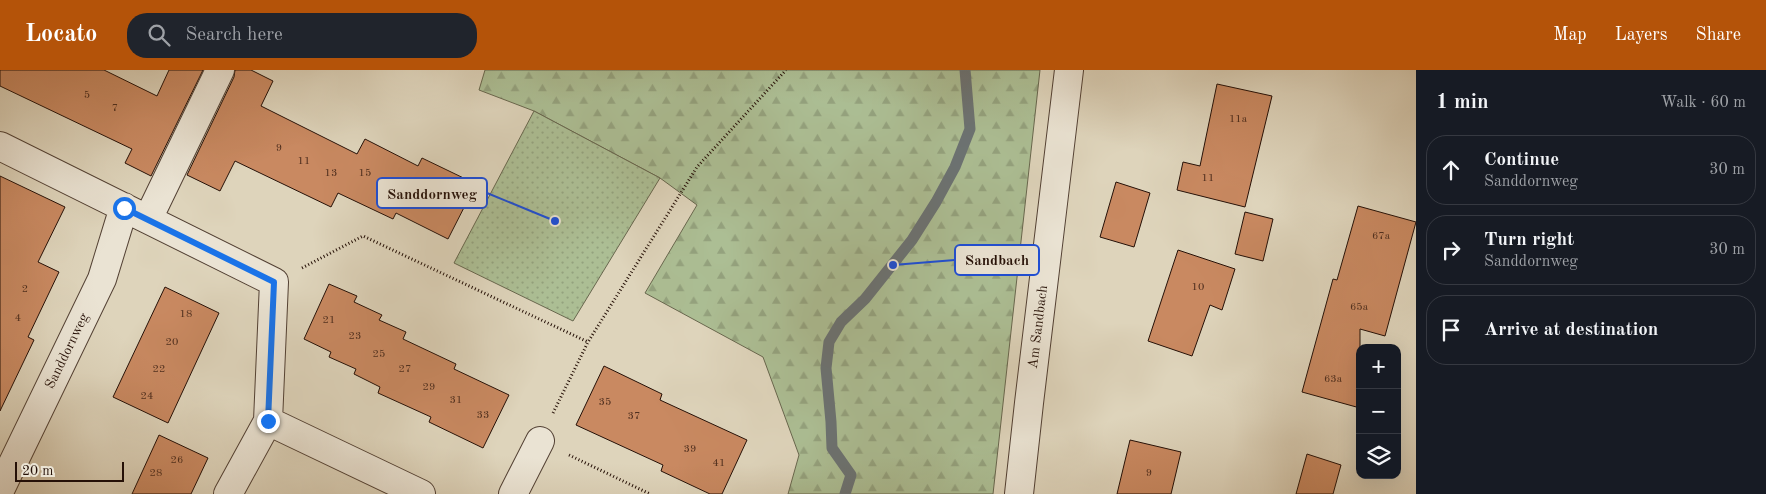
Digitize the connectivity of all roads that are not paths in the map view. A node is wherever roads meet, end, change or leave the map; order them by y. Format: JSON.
{"nodes":[{"id":1,"x":220,"y":70,"type":"edge"},
{"id":2,"x":1069,"y":70,"type":"edge"},
{"id":3,"x":0,"y":146,"type":"edge"},
{"id":4,"x":124,"y":208,"type":"junction"},
{"id":5,"x":148,"y":220,"type":"junction"},
{"id":6,"x":268,"y":421,"type":"junction"},
{"id":7,"x":0,"y":490,"type":"edge"},
{"id":8,"x":228,"y":494,"type":"edge"},
{"id":9,"x":421,"y":494,"type":"edge"},
{"id":10,"x":513,"y":494,"type":"edge"},
{"id":11,"x":534,"y":494,"type":"edge"},
{"id":12,"x":1019,"y":494,"type":"edge"}],
"edges":[{"from":1,"to":5,"type":"street"},
{"from":2,"to":12,"type":"street","name":"Am Sandbach"},
{"from":3,"to":4,"type":"street"},
{"from":4,"to":5,"type":"street"},
{"from":4,"to":7,"type":"street","name":"Sanddornweg"},
{"from":5,"to":6,"type":"street"},
{"from":6,"to":8,"type":"street"},
{"from":6,"to":9,"type":"street"},
{"from":10,"to":11,"type":"street"}]}
